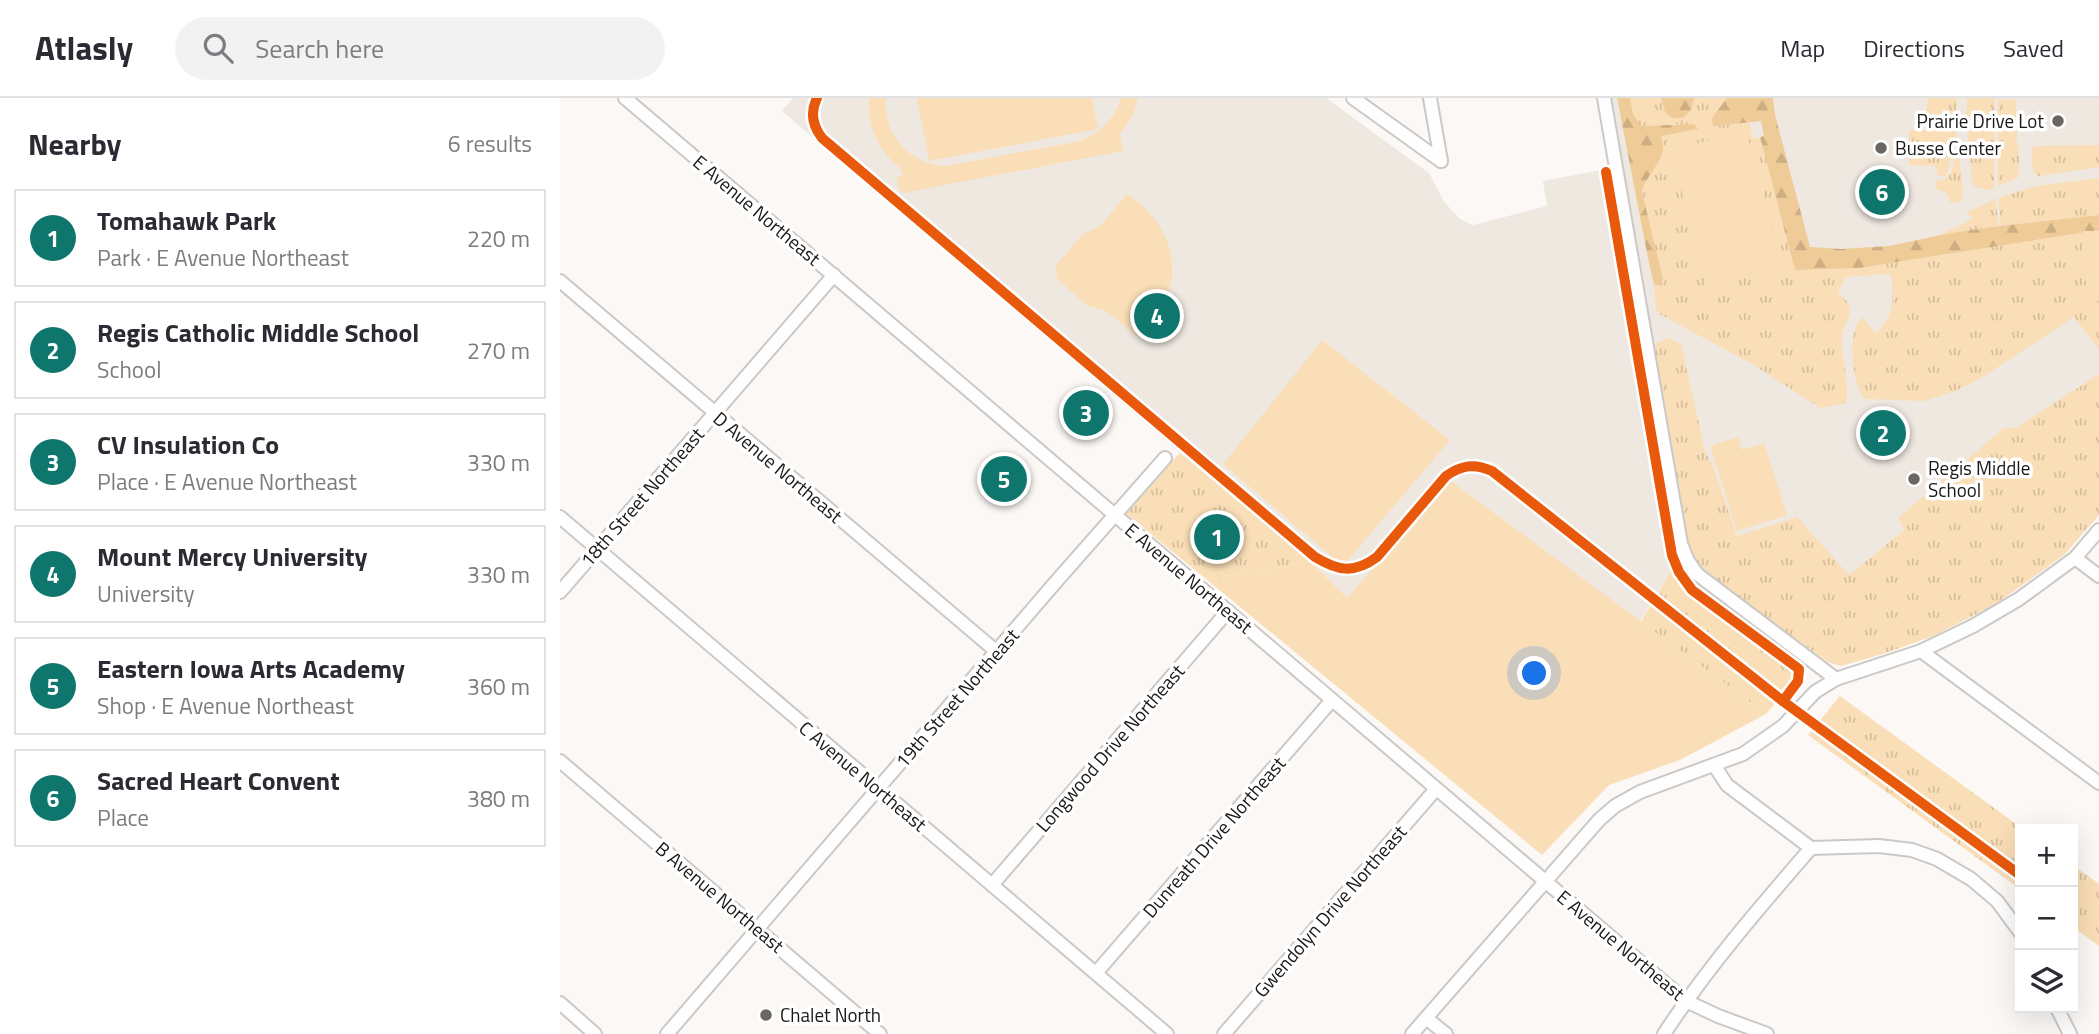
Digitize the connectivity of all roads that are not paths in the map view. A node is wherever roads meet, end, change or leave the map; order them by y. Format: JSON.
{"nodes":[{"id":1,"x":625,"y":98,"type":"edge"},
{"id":2,"x":1353,"y":98,"type":"edge"},
{"id":3,"x":1430,"y":98,"type":"edge"},
{"id":4,"x":1604,"y":98,"type":"edge"},
{"id":5,"x":834,"y":275,"type":"junction"},
{"id":6,"x":560,"y":281,"type":"edge"},
{"id":7,"x":714,"y":413,"type":"junction"},
{"id":8,"x":1165,"y":458,"type":"dead end"},
{"id":9,"x":1115,"y":516,"type":"junction"},
{"id":10,"x":560,"y":517,"type":"edge"},
{"id":11,"x":2099,"y":530,"type":"edge"},
{"id":12,"x":598,"y":549,"type":"junction"},
{"id":13,"x":2074,"y":558,"type":"junction"},
{"id":14,"x":2099,"y":576,"type":"edge"},
{"id":15,"x":560,"y":592,"type":"edge"},
{"id":16,"x":1228,"y":611,"type":"junction"},
{"id":17,"x":1921,"y":651,"type":"junction"},
{"id":18,"x":997,"y":652,"type":"junction"},
{"id":19,"x":1836,"y":679,"type":"junction"},
{"id":20,"x":1332,"y":700,"type":"junction"},
{"id":21,"x":560,"y":761,"type":"edge"},
{"id":22,"x":1714,"y":765,"type":"junction"},
{"id":23,"x":2099,"y":783,"type":"edge"},
{"id":24,"x":1436,"y":789,"type":"junction"},
{"id":25,"x":879,"y":790,"type":"junction"},
{"id":26,"x":1811,"y":848,"type":"junction"},
{"id":27,"x":1545,"y":881,"type":"junction"},
{"id":28,"x":992,"y":885,"type":"junction"},
{"id":29,"x":2015,"y":925,"type":"edge"},
{"id":30,"x":756,"y":929,"type":"junction"},
{"id":31,"x":1096,"y":974,"type":"junction"},
{"id":32,"x":1686,"y":1001,"type":"junction"},
{"id":33,"x":560,"y":1003,"type":"edge"},
{"id":34,"x":2060,"y":1013,"type":"edge"},
{"id":35,"x":1426,"y":1018,"type":"junction"},
{"id":36,"x":594,"y":1034,"type":"edge"},
{"id":37,"x":667,"y":1034,"type":"edge"},
{"id":38,"x":880,"y":1034,"type":"edge"},
{"id":39,"x":1167,"y":1034,"type":"edge"},
{"id":40,"x":1224,"y":1034,"type":"edge"},
{"id":41,"x":1412,"y":1034,"type":"edge"},
{"id":42,"x":1446,"y":1034,"type":"edge"},
{"id":43,"x":1664,"y":1034,"type":"edge"},
{"id":44,"x":1767,"y":1034,"type":"edge"},
{"id":45,"x":2070,"y":1034,"type":"edge"}],
"edges":[{"from":1,"to":5,"type":"street","name":"E Avenue Northeast"},
{"from":2,"to":3,"type":"street"},
{"from":4,"to":19,"type":"street"},
{"from":5,"to":7,"type":"street","name":"18th Street Northeast"},
{"from":5,"to":9,"type":"street","name":"E Avenue Northeast"},
{"from":6,"to":7,"type":"street","name":"D Avenue Northeast"},
{"from":7,"to":12,"type":"street","name":"18th Street Northeast"},
{"from":7,"to":18,"type":"street","name":"D Avenue Northeast"},
{"from":8,"to":9,"type":"street","name":"19th Street Northeast"},
{"from":9,"to":16,"type":"street","name":"E Avenue Northeast"},
{"from":9,"to":18,"type":"street","name":"19th Street Northeast"},
{"from":10,"to":12,"type":"street","name":"C Avenue Northeast"},
{"from":11,"to":13,"type":"street"},
{"from":12,"to":15,"type":"street","name":"18th Street Northeast"},
{"from":12,"to":25,"type":"street","name":"C Avenue Northeast"},
{"from":13,"to":14,"type":"street"},
{"from":13,"to":17,"type":"street"},
{"from":16,"to":20,"type":"street","name":"E Avenue Northeast"},
{"from":16,"to":28,"type":"street","name":"Longwood Drive Northeast"},
{"from":17,"to":19,"type":"street"},
{"from":17,"to":23,"type":"street"},
{"from":18,"to":25,"type":"street","name":"19th Street Northeast"},
{"from":19,"to":22,"type":"street"},
{"from":20,"to":24,"type":"street","name":"E Avenue Northeast"},
{"from":20,"to":31,"type":"street","name":"Dunreath Drive Northeast"},
{"from":21,"to":30,"type":"street","name":"B Avenue Northeast"},
{"from":22,"to":26,"type":"street"},
{"from":22,"to":27,"type":"street"},
{"from":24,"to":27,"type":"street","name":"E Avenue Northeast"},
{"from":24,"to":40,"type":"street","name":"Gwendolyn Drive Northeast"},
{"from":25,"to":28,"type":"street","name":"C Avenue Northeast"},
{"from":25,"to":30,"type":"street","name":"19th Street Northeast"},
{"from":26,"to":29,"type":"street"},
{"from":26,"to":32,"type":"street"},
{"from":27,"to":32,"type":"street","name":"E Avenue Northeast"},
{"from":27,"to":35,"type":"street"},
{"from":28,"to":31,"type":"street","name":"C Avenue Northeast"},
{"from":30,"to":37,"type":"street","name":"19th Street Northeast"},
{"from":30,"to":38,"type":"street","name":"B Avenue Northeast"},
{"from":31,"to":39,"type":"street","name":"C Avenue Northeast"},
{"from":32,"to":43,"type":"street"},
{"from":32,"to":44,"type":"street","name":"E Avenue Northeast"},
{"from":33,"to":36,"type":"street"},
{"from":34,"to":45,"type":"street"},
{"from":35,"to":41,"type":"street"},
{"from":35,"to":42,"type":"street"}]}
